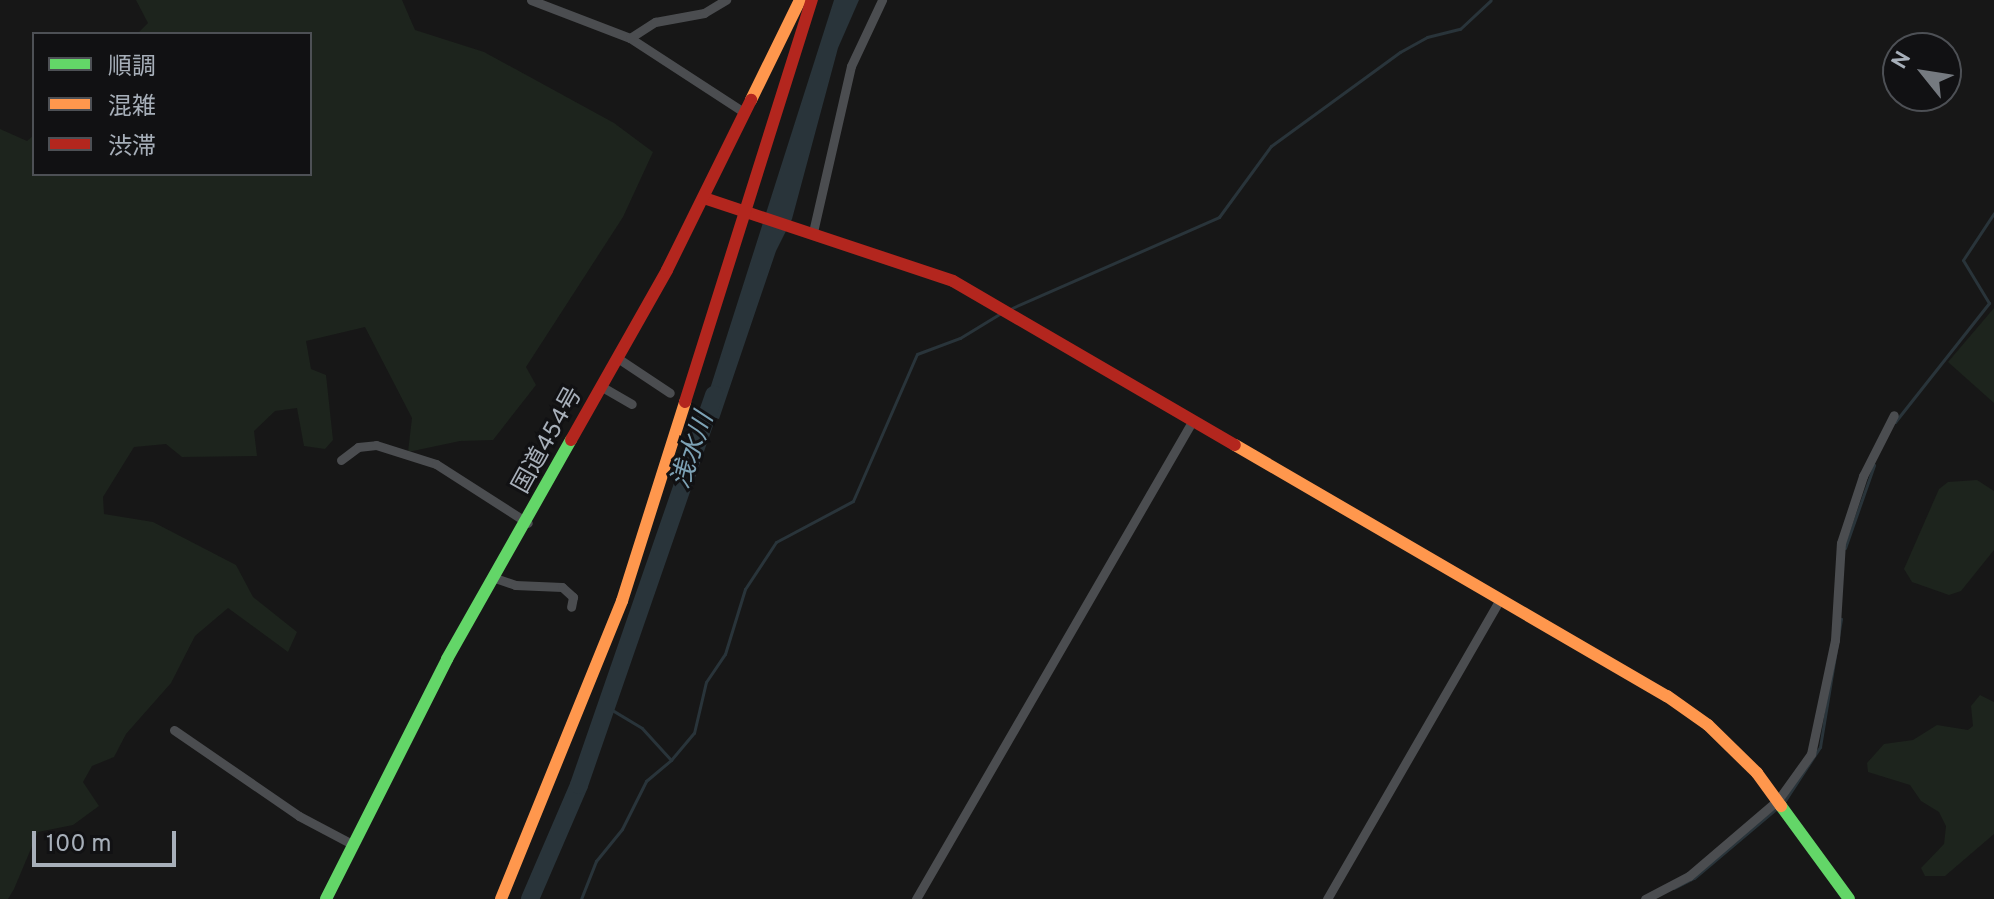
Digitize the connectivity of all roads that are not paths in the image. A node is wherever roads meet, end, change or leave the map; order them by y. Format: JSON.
{"nodes":[{"id":1,"x":531,"y":0,"type":"edge"},
{"id":2,"x":726,"y":0,"type":"edge"},
{"id":3,"x":800,"y":0,"type":"edge"},
{"id":4,"x":812,"y":0,"type":"edge"},
{"id":5,"x":882,"y":0,"type":"edge"},
{"id":6,"x":630,"y":38,"type":"junction"},
{"id":7,"x":745,"y":113,"type":"junction"},
{"id":8,"x":704,"y":198,"type":"junction"},
{"id":9,"x":748,"y":212,"type":"junction"},
{"id":10,"x":808,"y":231,"type":"junction"},
{"id":11,"x":619,"y":359,"type":"junction"},
{"id":12,"x":604,"y":388,"type":"junction"},
{"id":13,"x":670,"y":393,"type":"dead end"},
{"id":14,"x":632,"y":404,"type":"dead end"},
{"id":15,"x":1894,"y":415,"type":"dead end"},
{"id":16,"x":1193,"y":420,"type":"junction"},
{"id":17,"x":341,"y":460,"type":"dead end"},
{"id":18,"x":528,"y":523,"type":"junction"},
{"id":19,"x":495,"y":578,"type":"junction"},
{"id":20,"x":1500,"y":599,"type":"junction"},
{"id":21,"x":571,"y":607,"type":"dead end"},
{"id":22,"x":174,"y":730,"type":"dead end"},
{"id":23,"x":1778,"y":800,"type":"junction"},
{"id":24,"x":354,"y":845,"type":"junction"},
{"id":25,"x":326,"y":899,"type":"edge"},
{"id":26,"x":501,"y":899,"type":"edge"},
{"id":27,"x":916,"y":899,"type":"edge"},
{"id":28,"x":1327,"y":899,"type":"edge"},
{"id":29,"x":1645,"y":899,"type":"edge"},
{"id":30,"x":1849,"y":899,"type":"edge"}],
"edges":[{"from":1,"to":6,"type":"street"},
{"from":2,"to":6,"type":"street"},
{"from":3,"to":7,"type":"main road","name":"国道454号"},
{"from":4,"to":9,"type":"main road"},
{"from":5,"to":10,"type":"street"},
{"from":6,"to":7,"type":"street"},
{"from":7,"to":8,"type":"main road","name":"国道454号"},
{"from":8,"to":9,"type":"main road"},
{"from":8,"to":11,"type":"main road","name":"国道454号"},
{"from":9,"to":10,"type":"main road"},
{"from":9,"to":26,"type":"main road"},
{"from":10,"to":16,"type":"main road"},
{"from":11,"to":12,"type":"main road","name":"国道454号"},
{"from":11,"to":13,"type":"street"},
{"from":12,"to":14,"type":"street"},
{"from":12,"to":18,"type":"main road","name":"国道454号"},
{"from":15,"to":23,"type":"street"},
{"from":16,"to":20,"type":"main road"},
{"from":16,"to":27,"type":"street"},
{"from":17,"to":18,"type":"street"},
{"from":18,"to":19,"type":"main road","name":"国道454号"},
{"from":19,"to":21,"type":"street"},
{"from":19,"to":24,"type":"main road","name":"国道454号"},
{"from":20,"to":23,"type":"main road"},
{"from":20,"to":28,"type":"street"},
{"from":22,"to":24,"type":"street"},
{"from":23,"to":29,"type":"street"},
{"from":23,"to":30,"type":"main road"},
{"from":24,"to":25,"type":"main road","name":"国道454号"}]}
